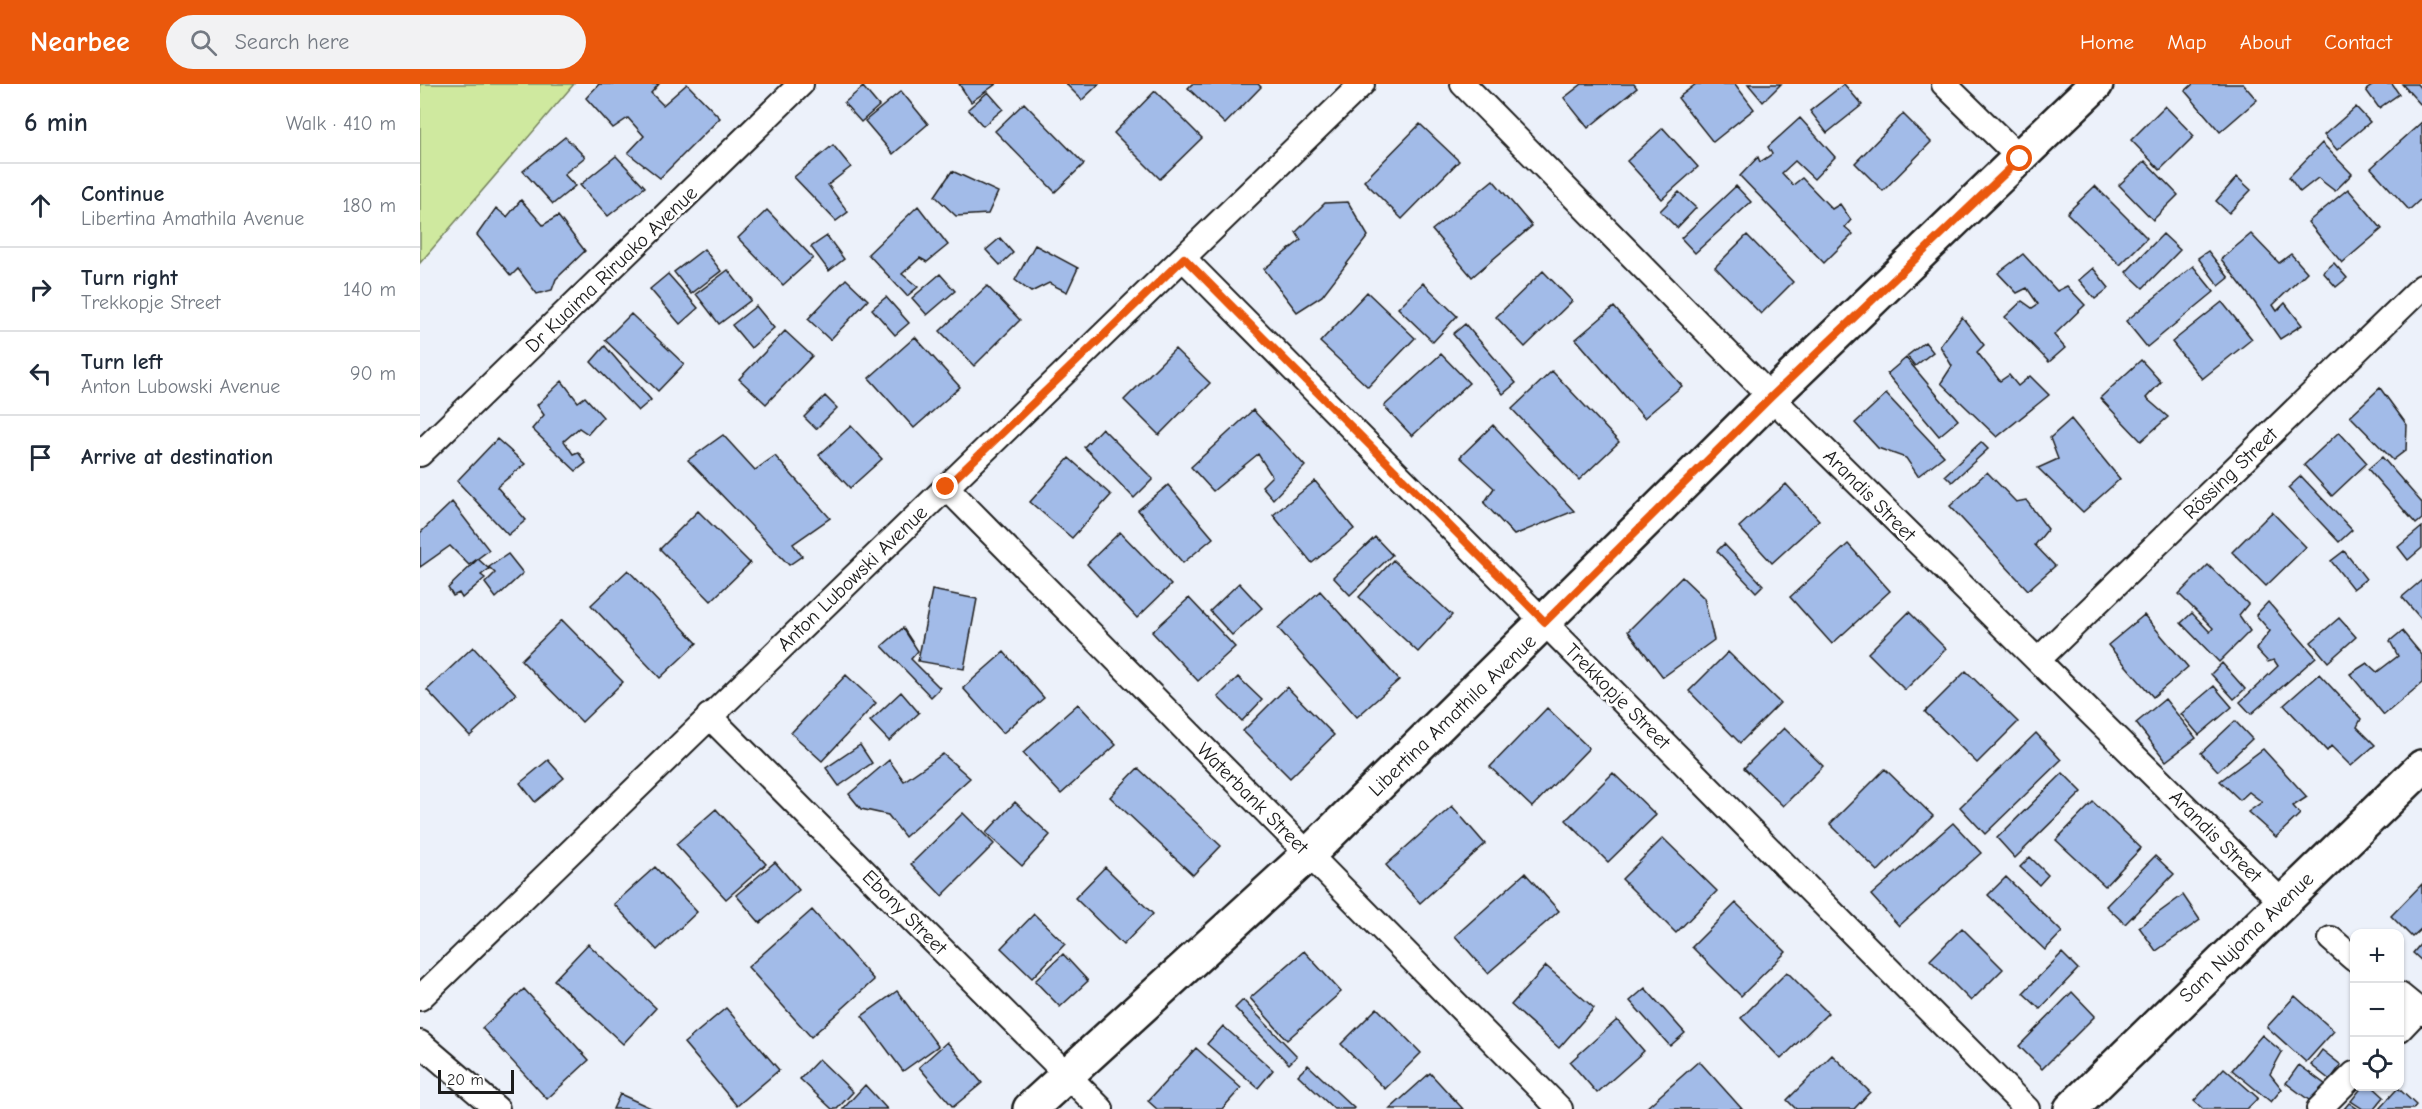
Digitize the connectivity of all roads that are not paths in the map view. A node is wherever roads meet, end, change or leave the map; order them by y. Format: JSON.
{"nodes":[{"id":1,"x":801,"y":84,"type":"edge"},
{"id":2,"x":1362,"y":84,"type":"edge"},
{"id":3,"x":1463,"y":84,"type":"edge"},
{"id":4,"x":1944,"y":84,"type":"edge"},
{"id":5,"x":2096,"y":84,"type":"edge"},
{"id":6,"x":2020,"y":159,"type":"junction"},
{"id":7,"x":1184,"y":258,"type":"junction"},
{"id":8,"x":2422,"y":287,"type":"edge"},
{"id":9,"x":1771,"y":397,"type":"junction"},
{"id":10,"x":420,"y":454,"type":"edge"},
{"id":11,"x":946,"y":487,"type":"junction"},
{"id":12,"x":1545,"y":622,"type":"junction"},
{"id":13,"x":2038,"y":660,"type":"junction"},
{"id":14,"x":709,"y":716,"type":"junction"},
{"id":15,"x":2422,"y":767,"type":"edge"},
{"id":16,"x":1309,"y":854,"type":"junction"},
{"id":17,"x":2281,"y":901,"type":"junction"},
{"id":18,"x":2331,"y":939,"type":"dead end"},
{"id":19,"x":2350,"y":954,"type":"edge"},
{"id":20,"x":420,"y":998,"type":"edge"},
{"id":21,"x":2404,"y":998,"type":"edge"},
{"id":22,"x":2420,"y":1011,"type":"edge"},
{"id":23,"x":2404,"y":1025,"type":"edge"},
{"id":24,"x":420,"y":1043,"type":"edge"},
{"id":25,"x":1067,"y":1073,"type":"junction"},
{"id":26,"x":2350,"y":1079,"type":"edge"},
{"id":27,"x":497,"y":1109,"type":"edge"},
{"id":28,"x":1030,"y":1109,"type":"edge"},
{"id":29,"x":1101,"y":1109,"type":"edge"},
{"id":30,"x":1560,"y":1109,"type":"edge"},
{"id":31,"x":2026,"y":1109,"type":"edge"},
{"id":32,"x":2071,"y":1109,"type":"edge"},
{"id":33,"x":2319,"y":1109,"type":"edge"}],
"edges":[{"from":1,"to":10,"type":"street","name":"Dr Kuaima Riruako Avenue"},
{"from":2,"to":7,"type":"street","name":"Anton Lubowski Avenue"},
{"from":3,"to":9,"type":"street","name":"Arandis Street"},
{"from":4,"to":6,"type":"street"},
{"from":5,"to":6,"type":"main road","name":"Libertina Amathila Avenue"},
{"from":6,"to":9,"type":"main road","name":"Libertina Amathila Avenue"},
{"from":7,"to":11,"type":"street","name":"Anton Lubowski Avenue"},
{"from":7,"to":12,"type":"street","name":"Trekkopje Street"},
{"from":8,"to":13,"type":"street","name":"Rössing Street"},
{"from":9,"to":12,"type":"main road","name":"Libertina Amathila Avenue"},
{"from":9,"to":13,"type":"street","name":"Arandis Street"},
{"from":11,"to":14,"type":"street","name":"Anton Lubowski Avenue"},
{"from":11,"to":16,"type":"street","name":"Waterbank Street"},
{"from":12,"to":16,"type":"main road","name":"Libertina Amathila Avenue"},
{"from":12,"to":31,"type":"street","name":"Trekkopje Street"},
{"from":13,"to":17,"type":"street","name":"Arandis Street"},
{"from":14,"to":20,"type":"street","name":"Anton Lubowski Avenue"},
{"from":14,"to":25,"type":"street","name":"Ebony Street"},
{"from":15,"to":17,"type":"main road","name":"Sam Nujoma Avenue"},
{"from":16,"to":25,"type":"main road","name":"Libertina Amathila Avenue"},
{"from":16,"to":30,"type":"street","name":"Waterbank Street"},
{"from":17,"to":32,"type":"main road","name":"Sam Nujoma Avenue"},
{"from":18,"to":19,"type":"street"},
{"from":21,"to":22,"type":"street"},
{"from":22,"to":23,"type":"street"},
{"from":24,"to":27,"type":"street"},
{"from":25,"to":28,"type":"main road","name":"Libertina Amathila Avenue"},
{"from":25,"to":29,"type":"street","name":"Ebony Street"},
{"from":26,"to":33,"type":"street"}]}
